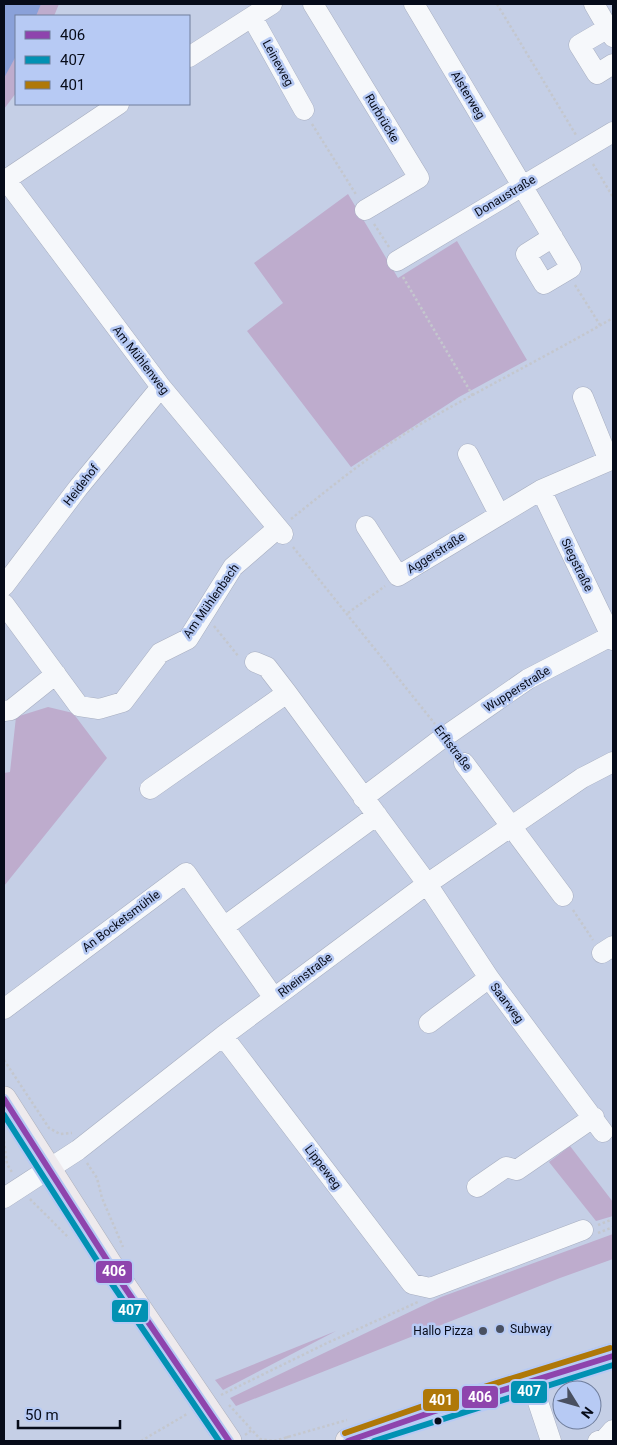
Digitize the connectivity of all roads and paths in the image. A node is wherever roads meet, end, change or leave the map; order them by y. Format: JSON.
{"nodes":[{"id":1,"x":272,"y":4,"type":"edge"},
{"id":2,"x":314,"y":4,"type":"edge"},
{"id":3,"x":414,"y":4,"type":"edge"},
{"id":4,"x":497,"y":4,"type":"edge"},
{"id":5,"x":594,"y":4,"type":"edge"},
{"id":6,"x":252,"y":16,"type":"junction"},
{"id":7,"x":611,"y":32,"type":"edge"},
{"id":8,"x":190,"y":56,"type":"edge"},
{"id":9,"x":613,"y":64,"type":"edge"},
{"id":10,"x":118,"y":105,"type":"edge"},
{"id":11,"x":304,"y":110,"type":"dead end"},
{"id":12,"x":613,"y":132,"type":"edge"},
{"id":13,"x":584,"y":149,"type":"junction"},
{"id":14,"x":5,"y":180,"type":"edge"},
{"id":15,"x":523,"y":186,"type":"junction"},
{"id":16,"x":613,"y":197,"type":"edge"},
{"id":17,"x":365,"y":210,"type":"dead end"},
{"id":18,"x":553,"y":238,"type":"junction"},
{"id":19,"x":397,"y":261,"type":"dead end"},
{"id":20,"x":566,"y":271,"type":"junction"},
{"id":21,"x":613,"y":318,"type":"edge"},
{"id":22,"x":600,"y":325,"type":"junction"},
{"id":23,"x":161,"y":387,"type":"junction"},
{"id":24,"x":583,"y":397,"type":"dead end"},
{"id":25,"x":468,"y":454,"type":"dead end"},
{"id":26,"x":611,"y":460,"type":"edge"},
{"id":27,"x":541,"y":490,"type":"junction"},
{"id":28,"x":499,"y":514,"type":"junction"},
{"id":29,"x":366,"y":526,"type":"dead end"},
{"id":30,"x":280,"y":531,"type":"junction"},
{"id":31,"x":398,"y":576,"type":"junction"},
{"id":32,"x":4,"y":586,"type":"edge"},
{"id":33,"x":4,"y":604,"type":"edge"},
{"id":34,"x":203,"y":613,"type":"junction"},
{"id":35,"x":348,"y":613,"type":"junction"},
{"id":36,"x":613,"y":637,"type":"edge"},
{"id":37,"x":255,"y":662,"type":"joint"},
{"id":38,"x":56,"y":674,"type":"junction"},
{"id":39,"x":287,"y":693,"type":"junction"},
{"id":40,"x":4,"y":711,"type":"edge"},
{"id":41,"x":447,"y":734,"type":"junction"},
{"id":42,"x":613,"y":762,"type":"edge"},
{"id":43,"x":464,"y":763,"type":"dead end"},
{"id":44,"x":150,"y":789,"type":"dead end"},
{"id":45,"x":363,"y":798,"type":"junction"},
{"id":46,"x":376,"y":815,"type":"junction"},
{"id":47,"x":512,"y":825,"type":"junction"},
{"id":48,"x":427,"y":884,"type":"junction"},
{"id":49,"x":563,"y":896,"type":"joint"},
{"id":50,"x":225,"y":926,"type":"junction"},
{"id":51,"x":608,"y":950,"type":"edge"},
{"id":52,"x":488,"y":978,"type":"junction"},
{"id":53,"x":274,"y":998,"type":"junction"},
{"id":54,"x":4,"y":1010,"type":"edge"},
{"id":55,"x":429,"y":1023,"type":"dead end"},
{"id":56,"x":223,"y":1036,"type":"junction"},
{"id":57,"x":4,"y":1099,"type":"edge"},
{"id":58,"x":4,"y":1141,"type":"edge"},
{"id":59,"x":78,"y":1150,"type":"junction"},
{"id":60,"x":50,"y":1169,"type":"junction"},
{"id":61,"x":477,"y":1186,"type":"dead end"},
{"id":62,"x":22,"y":1187,"type":"junction"},
{"id":63,"x":4,"y":1198,"type":"edge"},
{"id":64,"x":613,"y":1227,"type":"edge"},
{"id":65,"x":590,"y":1232,"type":"joint"},
{"id":66,"x":123,"y":1248,"type":"dead end"},
{"id":67,"x":428,"y":1294,"type":"junction"},
{"id":68,"x":613,"y":1356,"type":"edge"},
{"id":69,"x":531,"y":1381,"type":"junction"},
{"id":70,"x":216,"y":1387,"type":"dead end"},
{"id":71,"x":221,"y":1395,"type":"junction"},
{"id":72,"x":188,"y":1413,"type":"dead end"},
{"id":73,"x":252,"y":1430,"type":"dead end"},
{"id":74,"x":613,"y":1430,"type":"edge"},
{"id":75,"x":287,"y":1436,"type":"dead end"},
{"id":76,"x":358,"y":1440,"type":"edge"},
{"id":77,"x":141,"y":1441,"type":"edge"},
{"id":78,"x":229,"y":1441,"type":"edge"},
{"id":79,"x":289,"y":1441,"type":"edge"},
{"id":80,"x":551,"y":1441,"type":"edge"},
{"id":81,"x":598,"y":1441,"type":"edge"}],
"edges":[{"from":1,"to":6,"type":"street"},
{"from":2,"to":17,"type":"street","name":"Rurbrücke"},
{"from":3,"to":15,"type":"street","name":"Alsterweg"},
{"from":4,"to":13,"type":"path"},
{"from":5,"to":7,"type":"street"},
{"from":6,"to":8,"type":"street"},
{"from":6,"to":11,"type":"street","name":"Leineweg"},
{"from":7,"to":9,"type":"street"},
{"from":10,"to":14,"type":"street"},
{"from":12,"to":13,"type":"street","name":"Donaustraße"},
{"from":13,"to":15,"type":"street","name":"Donaustraße"},
{"from":13,"to":16,"type":"path"},
{"from":14,"to":23,"type":"street","name":"Am Mühlenweg"},
{"from":15,"to":18,"type":"street","name":"Alsterweg"},
{"from":15,"to":19,"type":"street","name":"Donaustraße"},
{"from":18,"to":20,"type":"street","name":"Alsterweg"},
{"from":18,"to":20,"type":"street"},
{"from":20,"to":22,"type":"path"},
{"from":21,"to":22,"type":"path"},
{"from":22,"to":30,"type":"path"},
{"from":23,"to":30,"type":"street","name":"Am Mühlenweg"},
{"from":23,"to":32,"type":"street","name":"Heidehof"},
{"from":24,"to":26,"type":"street","name":"Aggerstraße"},
{"from":25,"to":28,"type":"street"},
{"from":26,"to":27,"type":"street","name":"Aggerstraße"},
{"from":27,"to":28,"type":"street","name":"Aggerstraße"},
{"from":27,"to":36,"type":"street","name":"Siegstraße"},
{"from":28,"to":31,"type":"street","name":"Aggerstraße"},
{"from":29,"to":31,"type":"street","name":"Aggerstraße"},
{"from":30,"to":34,"type":"street","name":"Am Mühlenbach"},
{"from":30,"to":35,"type":"path","name":"Erftstraße"},
{"from":31,"to":35,"type":"path"},
{"from":33,"to":38,"type":"street","name":"Am Mühlenbach"},
{"from":34,"to":37,"type":"path"},
{"from":34,"to":38,"type":"street","name":"Am Mühlenbach"},
{"from":35,"to":41,"type":"path","name":"Erftstraße"},
{"from":36,"to":41,"type":"street","name":"Wupperstraße"},
{"from":37,"to":39,"type":"street"},
{"from":38,"to":40,"type":"street"},
{"from":39,"to":44,"type":"street"},
{"from":39,"to":45,"type":"street"},
{"from":41,"to":45,"type":"street"},
{"from":42,"to":47,"type":"street","name":"Rheinstraße"},
{"from":43,"to":47,"type":"street","name":"Erftstraße"},
{"from":45,"to":46,"type":"street"},
{"from":46,"to":48,"type":"street"},
{"from":46,"to":50,"type":"street"},
{"from":47,"to":48,"type":"street","name":"Rheinstraße"},
{"from":47,"to":49,"type":"street","name":"Erftstraße"},
{"from":48,"to":52,"type":"street","name":"Saarweg"},
{"from":48,"to":53,"type":"street","name":"Rheinstraße"},
{"from":49,"to":51,"type":"path"},
{"from":50,"to":53,"type":"street","name":"An Bocketsmühle"},
{"from":50,"to":54,"type":"street","name":"An Bocketsmühle"},
{"from":52,"to":55,"type":"street"},
{"from":52,"to":61,"type":"street","name":"Saarweg"},
{"from":53,"to":56,"type":"street","name":"Rheinstraße"},
{"from":56,"to":59,"type":"street","name":"Rheinstraße"},
{"from":56,"to":67,"type":"street","name":"Lippeweg"},
{"from":57,"to":60,"type":"main road"},
{"from":58,"to":62,"type":"path"},
{"from":59,"to":60,"type":"street","name":"Rheinstraße"},
{"from":59,"to":66,"type":"path"},
{"from":60,"to":62,"type":"street","name":"Rheinstraße"},
{"from":60,"to":78,"type":"main road"},
{"from":62,"to":63,"type":"street","name":"Rheinstraße"},
{"from":64,"to":65,"type":"path"},
{"from":65,"to":67,"type":"street"},
{"from":67,"to":71,"type":"path"},
{"from":68,"to":69,"type":"main road"},
{"from":69,"to":76,"type":"main road"},
{"from":69,"to":80,"type":"street"},
{"from":70,"to":71,"type":"path"},
{"from":71,"to":73,"type":"path"},
{"from":72,"to":77,"type":"path"},
{"from":74,"to":81,"type":"street"},
{"from":75,"to":79,"type":"path"}]}
